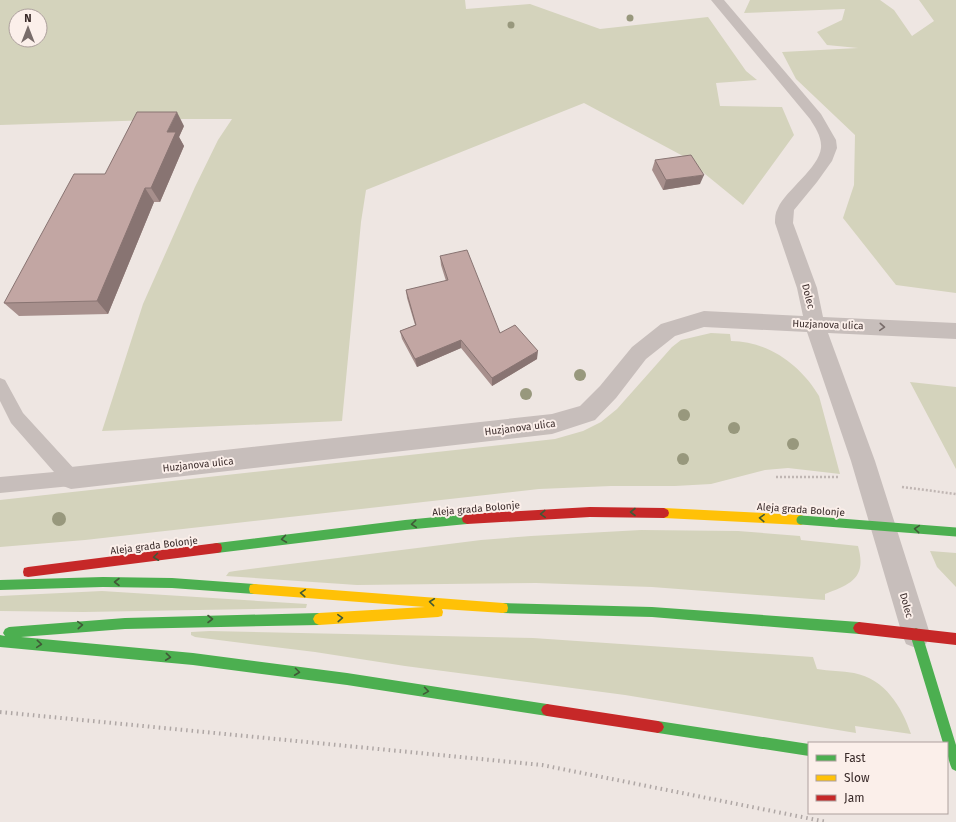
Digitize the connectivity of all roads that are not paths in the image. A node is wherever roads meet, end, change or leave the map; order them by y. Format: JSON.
{"nodes":[{"id":1,"x":717,"y":0,"type":"edge"},
{"id":2,"x":815,"y":325,"type":"junction"},
{"id":3,"x":956,"y":331,"type":"edge"},
{"id":4,"x":0,"y":385,"type":"edge"},
{"id":5,"x":71,"y":478,"type":"junction"},
{"id":6,"x":0,"y":485,"type":"edge"},
{"id":7,"x":956,"y":532,"type":"edge"},
{"id":8,"x":22,"y":573,"type":"dead end"},
{"id":9,"x":0,"y":585,"type":"edge"},
{"id":10,"x":485,"y":607,"type":"junction"},
{"id":11,"x":0,"y":634,"type":"edge"},
{"id":12,"x":916,"y":634,"type":"junction"},
{"id":13,"x":956,"y":639,"type":"edge"},
{"id":14,"x":0,"y":640,"type":"edge"},
{"id":15,"x":808,"y":750,"type":"edge"},
{"id":16,"x":956,"y":765,"type":"edge"}],
"edges":[{"from":1,"to":2,"type":"street","name":"Dolec"},
{"from":2,"to":3,"type":"street","name":"Huzjanova ulica","one_way":true},
{"from":2,"to":5,"type":"street","name":"Huzjanova ulica"},
{"from":2,"to":12,"type":"street","name":"Dolec"},
{"from":4,"to":5,"type":"lane"},
{"from":5,"to":6,"type":"lane"},
{"from":7,"to":8,"type":"main road","name":"Aleja grada Bolonje","one_way":true,"bridge":true},
{"from":10,"to":9,"type":"main road","one_way":true},
{"from":11,"to":10,"type":"main road","one_way":true},
{"from":10,"to":12,"type":"main road"},
{"from":12,"to":13,"type":"main road"},
{"from":12,"to":16,"type":"main road"},
{"from":14,"to":15,"type":"main road","one_way":true}]}
